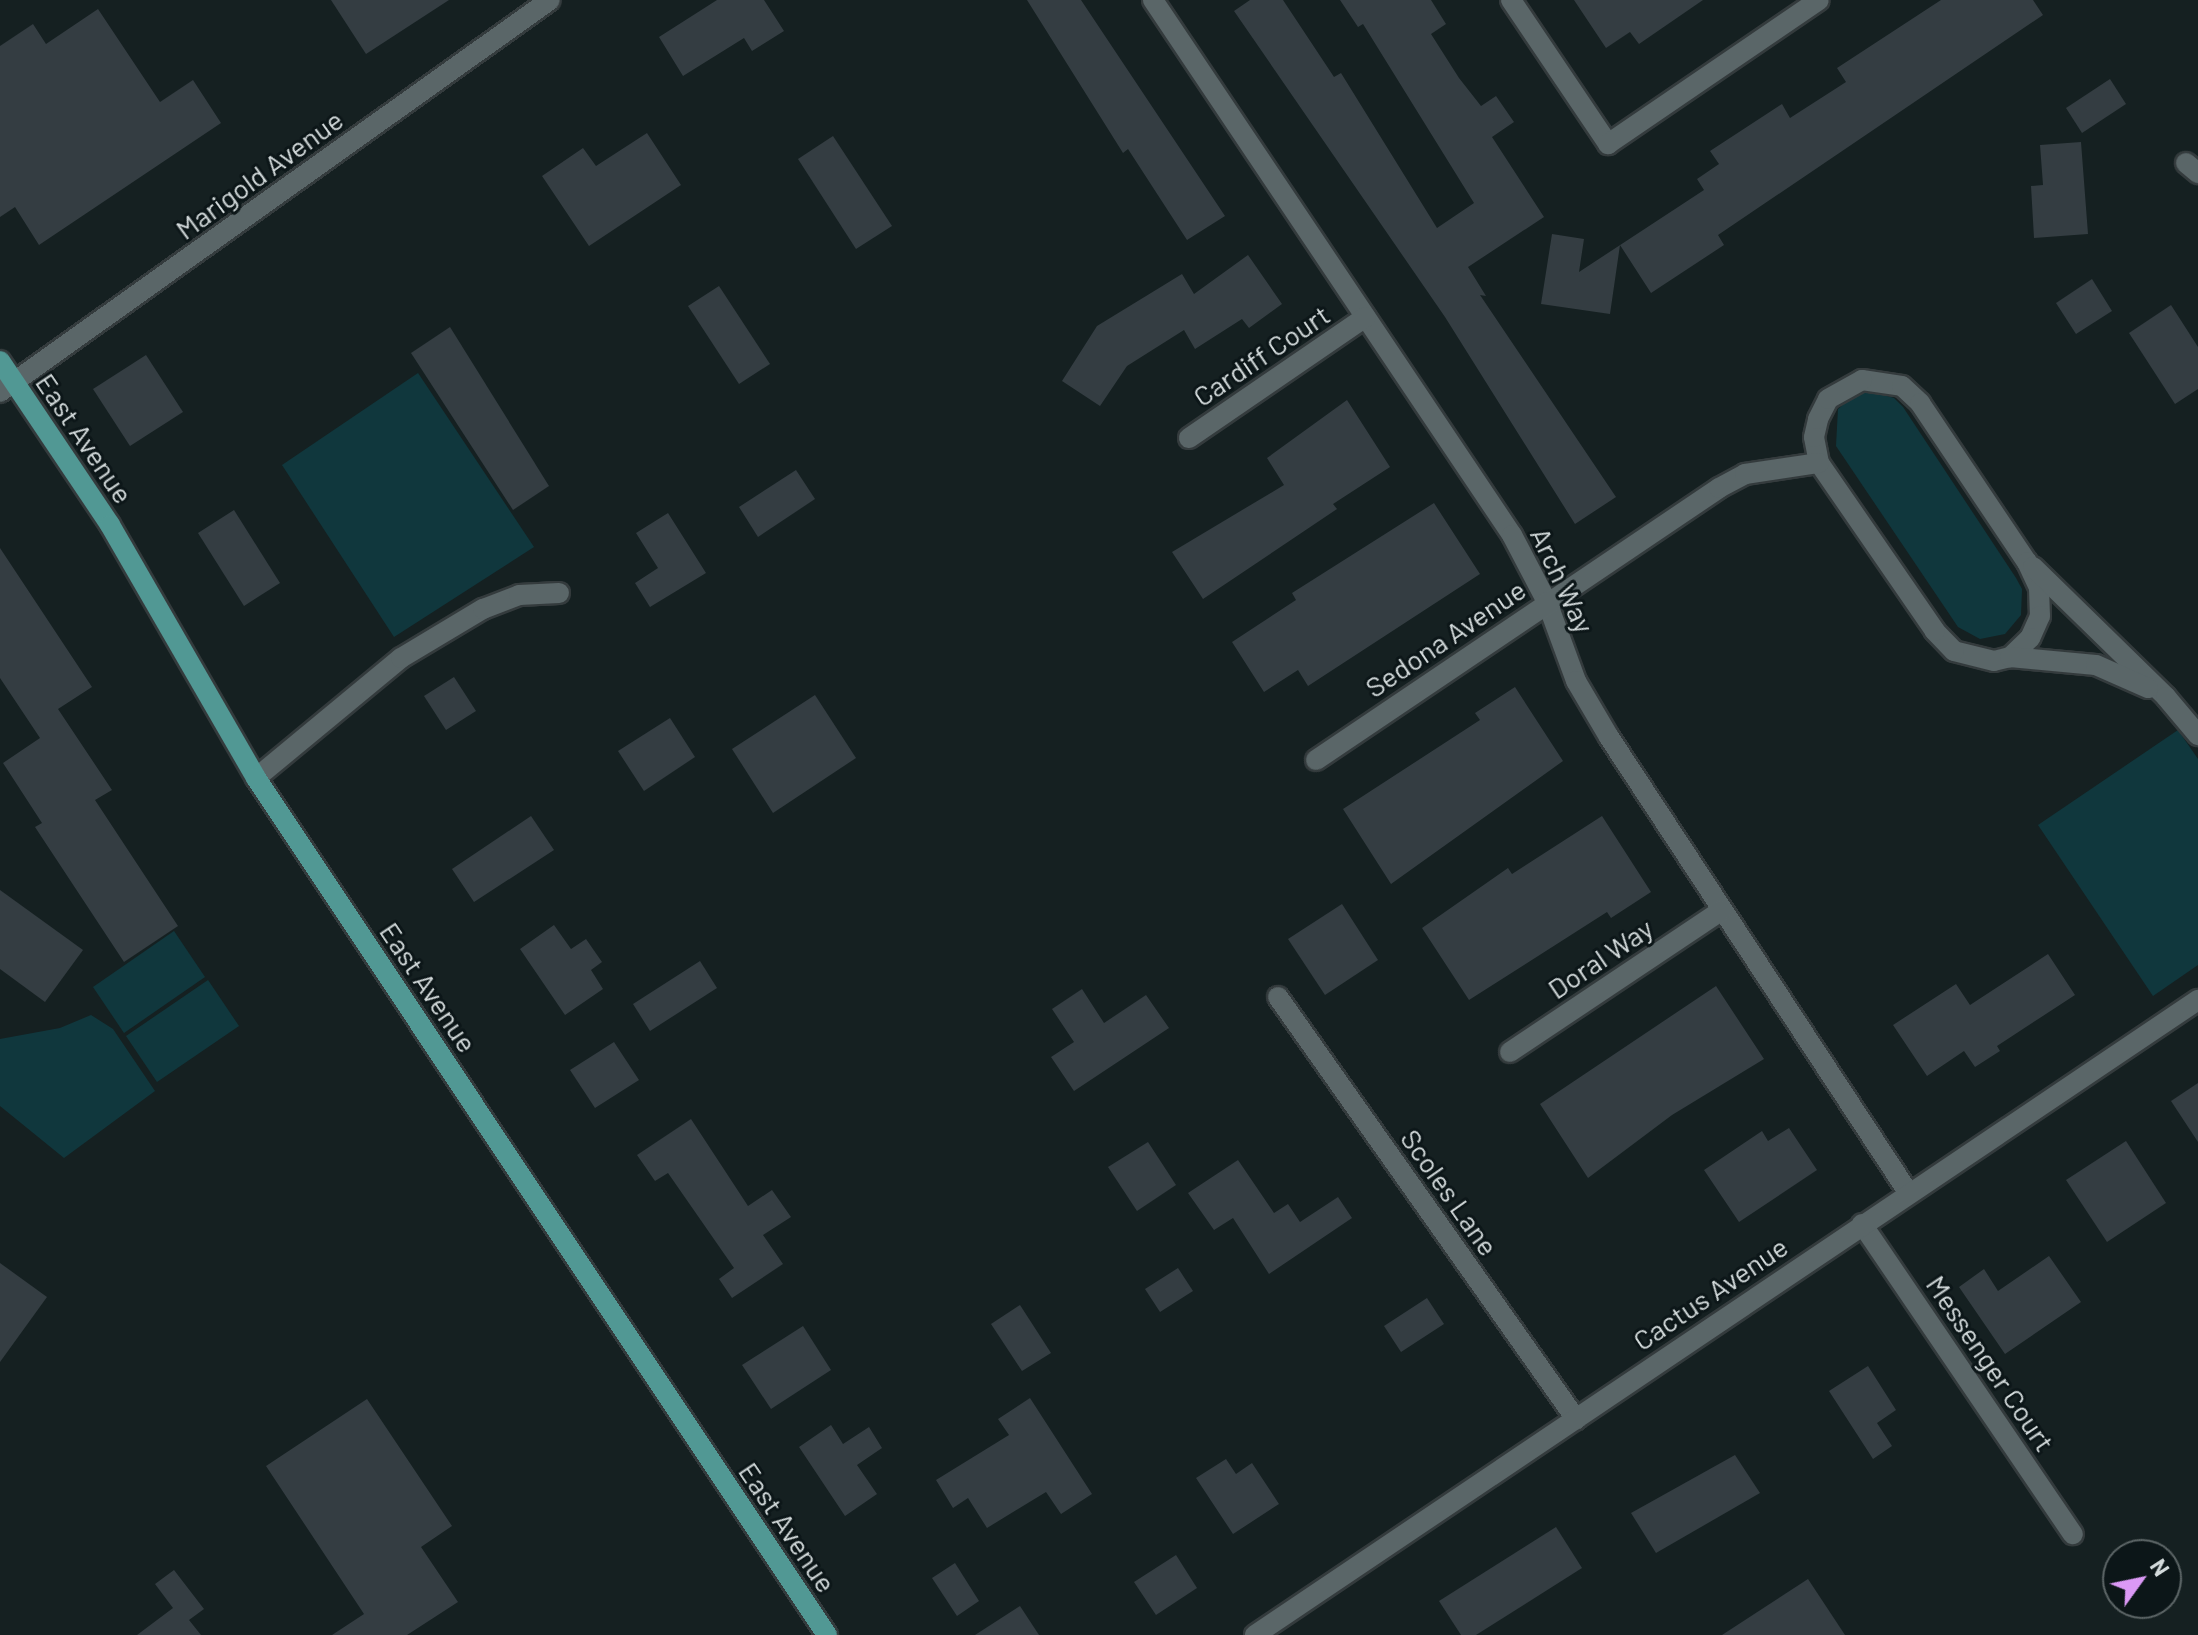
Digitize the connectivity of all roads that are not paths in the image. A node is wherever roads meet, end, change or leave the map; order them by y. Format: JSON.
{"nodes":[{"id":1,"x":1153,"y":0,"type":"edge"},
{"id":2,"x":1511,"y":0,"type":"edge"},
{"id":3,"x":1819,"y":0,"type":"edge"},
{"id":4,"x":542,"y":2,"type":"edge"},
{"id":5,"x":1366,"y":317,"type":"junction"},
{"id":6,"x":0,"y":361,"type":"edge"},
{"id":7,"x":7,"y":388,"type":"edge"},
{"id":8,"x":1189,"y":438,"type":"dead end"},
{"id":9,"x":1819,"y":463,"type":"junction"},
{"id":10,"x":2027,"y":562,"type":"junction"},
{"id":11,"x":559,"y":593,"type":"dead end"},
{"id":12,"x":1547,"y":602,"type":"junction"},
{"id":13,"x":2010,"y":657,"type":"junction"},
{"id":14,"x":2166,"y":697,"type":"junction"},
{"id":15,"x":2198,"y":735,"type":"edge"},
{"id":16,"x":1316,"y":760,"type":"dead end"},
{"id":17,"x":256,"y":778,"type":"junction"},
{"id":18,"x":1722,"y":910,"type":"junction"},
{"id":19,"x":1278,"y":997,"type":"dead end"},
{"id":20,"x":2198,"y":1000,"type":"edge"},
{"id":21,"x":1510,"y":1052,"type":"dead end"},
{"id":22,"x":1908,"y":1192,"type":"junction"},
{"id":23,"x":1862,"y":1224,"type":"junction"},
{"id":24,"x":1576,"y":1419,"type":"junction"},
{"id":25,"x":2073,"y":1534,"type":"dead end"},
{"id":26,"x":827,"y":1635,"type":"edge"},
{"id":27,"x":1255,"y":1635,"type":"edge"}],
"edges":[{"from":1,"to":5,"type":"street","name":"Arch Way"},
{"from":2,"to":3,"type":"street"},
{"from":4,"to":7,"type":"street","name":"Marigold Avenue"},
{"from":5,"to":8,"type":"street","name":"Cardiff Court"},
{"from":5,"to":12,"type":"street","name":"Arch Way"},
{"from":6,"to":7,"type":"main road","name":"East Avenue"},
{"from":7,"to":17,"type":"main road","name":"East Avenue"},
{"from":9,"to":10,"type":"street"},
{"from":9,"to":12,"type":"street","name":"Sedona Avenue"},
{"from":9,"to":13,"type":"street"},
{"from":10,"to":13,"type":"street"},
{"from":10,"to":14,"type":"street"},
{"from":11,"to":17,"type":"street"},
{"from":12,"to":16,"type":"street","name":"Sedona Avenue"},
{"from":12,"to":18,"type":"street","name":"Arch Way"},
{"from":13,"to":14,"type":"street"},
{"from":14,"to":15,"type":"street"},
{"from":17,"to":26,"type":"main road","name":"East Avenue"},
{"from":18,"to":21,"type":"street","name":"Doral Way"},
{"from":18,"to":22,"type":"street","name":"Arch Way"},
{"from":19,"to":24,"type":"street","name":"Scoles Lane"},
{"from":20,"to":22,"type":"street","name":"Cactus Avenue"},
{"from":22,"to":23,"type":"street","name":"Cactus Avenue"},
{"from":23,"to":24,"type":"street","name":"Cactus Avenue"},
{"from":23,"to":25,"type":"street","name":"Messenger Court"},
{"from":24,"to":27,"type":"street","name":"Cactus Avenue"}]}
